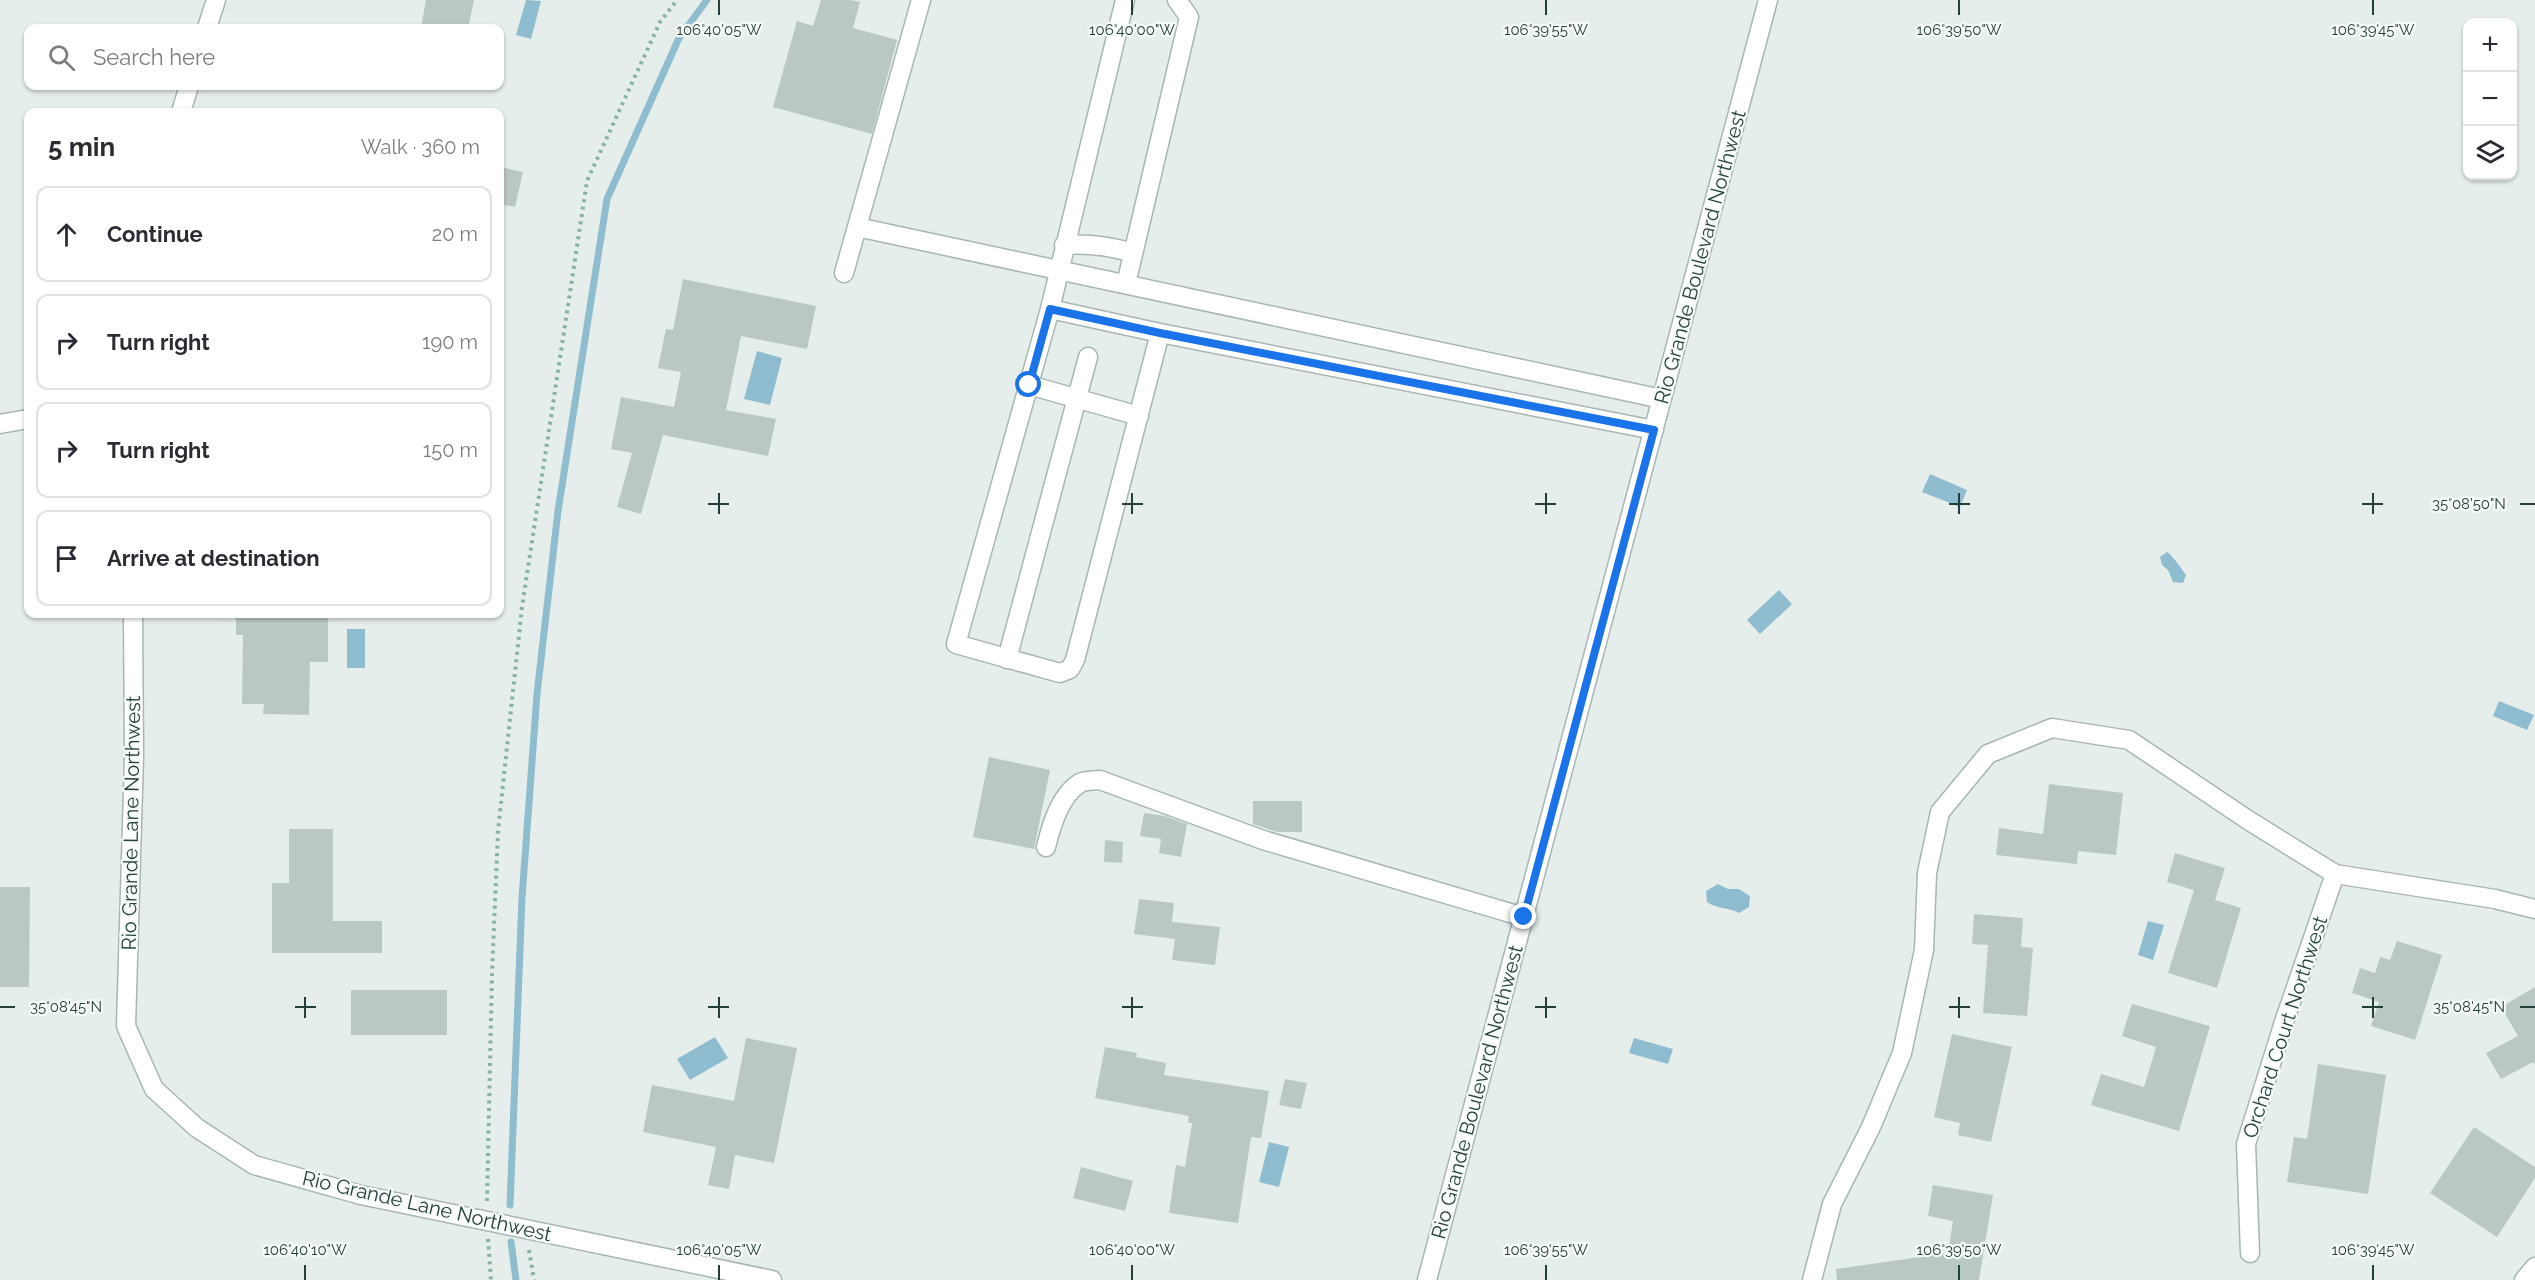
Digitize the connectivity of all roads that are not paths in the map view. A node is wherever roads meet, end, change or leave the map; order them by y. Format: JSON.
{"nodes":[{"id":1,"x":216,"y":0,"type":"edge"},
{"id":2,"x":921,"y":0,"type":"edge"},
{"id":3,"x":1125,"y":0,"type":"edge"},
{"id":4,"x":1177,"y":0,"type":"edge"},
{"id":5,"x":1768,"y":0,"type":"edge"},
{"id":6,"x":208,"y":24,"type":"edge"},
{"id":7,"x":188,"y":90,"type":"edge"},
{"id":8,"x":182,"y":108,"type":"edge"},
{"id":9,"x":857,"y":228,"type":"junction"},
{"id":10,"x":1064,"y":244,"type":"junction"},
{"id":11,"x":1133,"y":253,"type":"junction"},
{"id":12,"x":1058,"y":271,"type":"junction"},
{"id":13,"x":844,"y":273,"type":"dead end"},
{"id":14,"x":1126,"y":284,"type":"junction"},
{"id":15,"x":1050,"y":309,"type":"junction"},
{"id":16,"x":1160,"y":333,"type":"junction"},
{"id":17,"x":1088,"y":357,"type":"dead end"},
{"id":18,"x":1029,"y":385,"type":"junction"},
{"id":19,"x":1077,"y":398,"type":"junction"},
{"id":20,"x":1662,"y":399,"type":"junction"},
{"id":21,"x":1139,"y":416,"type":"junction"},
{"id":22,"x":24,"y":420,"type":"edge"},
{"id":23,"x":0,"y":424,"type":"edge"},
{"id":24,"x":1654,"y":430,"type":"junction"},
{"id":25,"x":133,"y":618,"type":"edge"},
{"id":26,"x":1007,"y":659,"type":"junction"},
{"id":27,"x":1046,"y":847,"type":"dead end"},
{"id":28,"x":2335,"y":874,"type":"junction"},
{"id":29,"x":2535,"y":909,"type":"edge"},
{"id":30,"x":1524,"y":917,"type":"junction"},
{"id":31,"x":2250,"y":1253,"type":"dead end"},
{"id":32,"x":2535,"y":1267,"type":"edge"},
{"id":33,"x":772,"y":1280,"type":"edge"},
{"id":34,"x":1426,"y":1280,"type":"edge"},
{"id":35,"x":1812,"y":1280,"type":"edge"},
{"id":36,"x":2524,"y":1280,"type":"edge"}],
"edges":[{"from":1,"to":6,"type":"street"},
{"from":2,"to":9,"type":"street"},
{"from":3,"to":10,"type":"street"},
{"from":4,"to":11,"type":"street"},
{"from":5,"to":20,"type":"street","name":"Rio Grande Boulevard Northwest"},
{"from":7,"to":8,"type":"street"},
{"from":9,"to":12,"type":"street"},
{"from":9,"to":13,"type":"street"},
{"from":10,"to":11,"type":"street"},
{"from":10,"to":12,"type":"street"},
{"from":11,"to":14,"type":"street"},
{"from":12,"to":14,"type":"street"},
{"from":12,"to":15,"type":"street"},
{"from":14,"to":20,"type":"street"},
{"from":15,"to":16,"type":"street"},
{"from":15,"to":18,"type":"street"},
{"from":16,"to":21,"type":"street"},
{"from":16,"to":24,"type":"street"},
{"from":17,"to":19,"type":"street"},
{"from":18,"to":19,"type":"street"},
{"from":18,"to":26,"type":"street"},
{"from":19,"to":21,"type":"street"},
{"from":19,"to":26,"type":"street"},
{"from":20,"to":24,"type":"street","name":"Rio Grande Boulevard Northwest"},
{"from":21,"to":26,"type":"street"},
{"from":22,"to":23,"type":"street"},
{"from":24,"to":30,"type":"street","name":"Rio Grande Boulevard Northwest"},
{"from":25,"to":33,"type":"street","name":"Rio Grande Lane Northwest"},
{"from":27,"to":30,"type":"street"},
{"from":28,"to":29,"type":"street"},
{"from":28,"to":31,"type":"street","name":"Orchard Court Northwest"},
{"from":28,"to":35,"type":"street"},
{"from":30,"to":34,"type":"street","name":"Rio Grande Boulevard Northwest"},
{"from":32,"to":36,"type":"street"}]}
